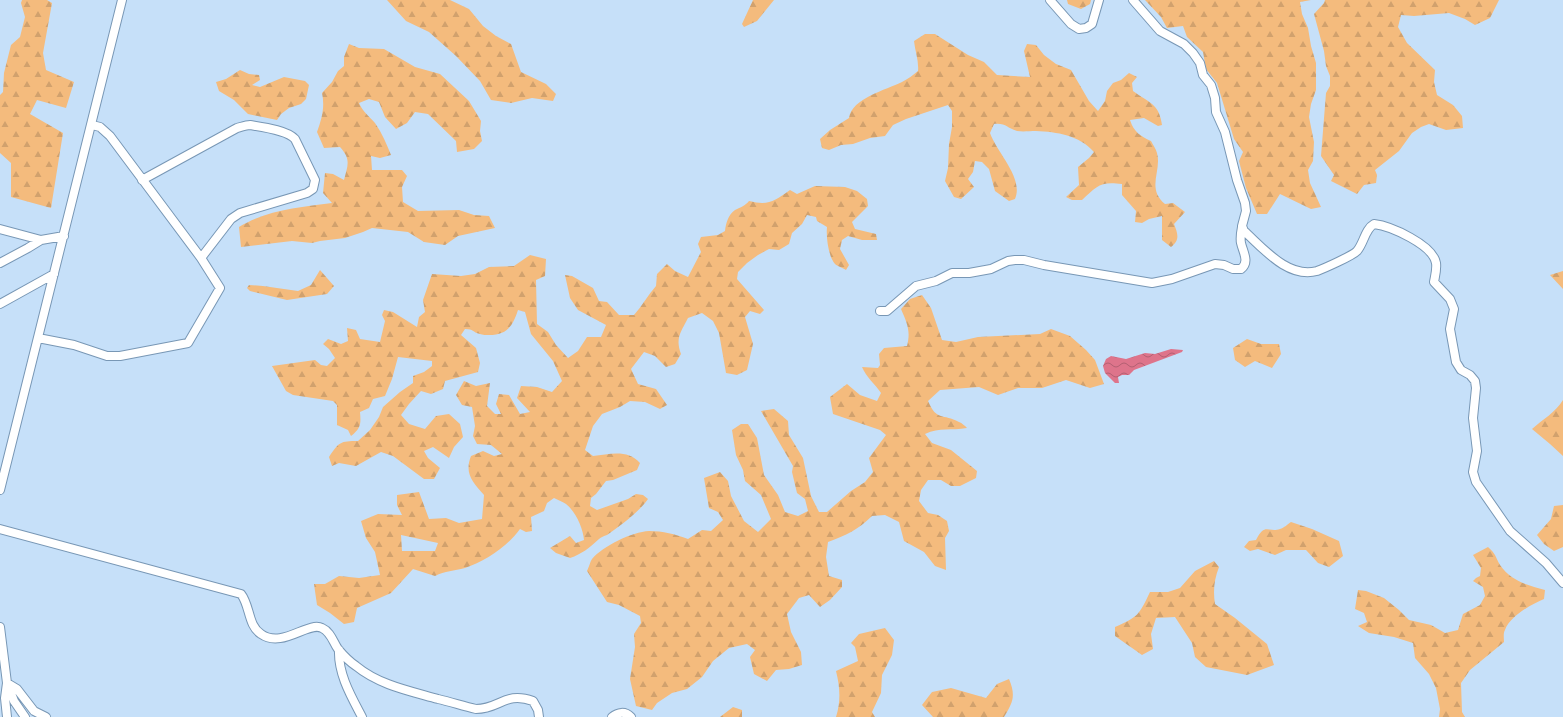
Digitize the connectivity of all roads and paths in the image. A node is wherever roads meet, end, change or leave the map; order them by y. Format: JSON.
{"nodes":[{"id":1,"x":122,"y":0,"type":"edge"},
{"id":2,"x":1050,"y":0,"type":"edge"},
{"id":3,"x":1099,"y":0,"type":"edge"},
{"id":4,"x":1133,"y":0,"type":"edge"},
{"id":5,"x":92,"y":125,"type":"junction"},
{"id":6,"x":142,"y":180,"type":"junction"},
{"id":7,"x":1242,"y":226,"type":"junction"},
{"id":8,"x":0,"y":229,"type":"edge"},
{"id":9,"x":64,"y":236,"type":"junction"},
{"id":10,"x":41,"y":240,"type":"junction"},
{"id":11,"x":201,"y":258,"type":"junction"},
{"id":12,"x":0,"y":262,"type":"edge"},
{"id":13,"x":54,"y":274,"type":"junction"},
{"id":14,"x":0,"y":304,"type":"edge"},
{"id":15,"x":880,"y":311,"type":"dead end"},
{"id":16,"x":38,"y":338,"type":"junction"},
{"id":17,"x":0,"y":490,"type":"edge"},
{"id":18,"x":0,"y":529,"type":"edge"},
{"id":19,"x":1563,"y":583,"type":"edge"},
{"id":20,"x":0,"y":627,"type":"edge"},
{"id":21,"x":339,"y":650,"type":"junction"},
{"id":22,"x":7,"y":683,"type":"junction"},
{"id":23,"x":7,"y":717,"type":"edge"},
{"id":24,"x":25,"y":717,"type":"edge"},
{"id":25,"x":46,"y":717,"type":"edge"},
{"id":26,"x":362,"y":717,"type":"edge"},
{"id":27,"x":539,"y":717,"type":"edge"},
{"id":28,"x":612,"y":717,"type":"edge"},
{"id":29,"x":631,"y":717,"type":"edge"}],
"edges":[{"from":1,"to":5,"type":"street"},
{"from":2,"to":3,"type":"street"},
{"from":4,"to":7,"type":"street"},
{"from":5,"to":6,"type":"street"},
{"from":5,"to":9,"type":"street"},
{"from":6,"to":11,"type":"street"},
{"from":6,"to":11,"type":"street"},
{"from":7,"to":15,"type":"street"},
{"from":7,"to":19,"type":"street"},
{"from":8,"to":10,"type":"street"},
{"from":9,"to":10,"type":"street"},
{"from":9,"to":13,"type":"street"},
{"from":10,"to":12,"type":"street"},
{"from":11,"to":16,"type":"street"},
{"from":13,"to":14,"type":"street"},
{"from":13,"to":16,"type":"street"},
{"from":16,"to":17,"type":"street"},
{"from":18,"to":21,"type":"street"},
{"from":20,"to":22,"type":"street"},
{"from":21,"to":26,"type":"street"},
{"from":21,"to":27,"type":"street"},
{"from":22,"to":23,"type":"street"},
{"from":22,"to":24,"type":"street"},
{"from":22,"to":25,"type":"street"},
{"from":28,"to":29,"type":"street"}]}
